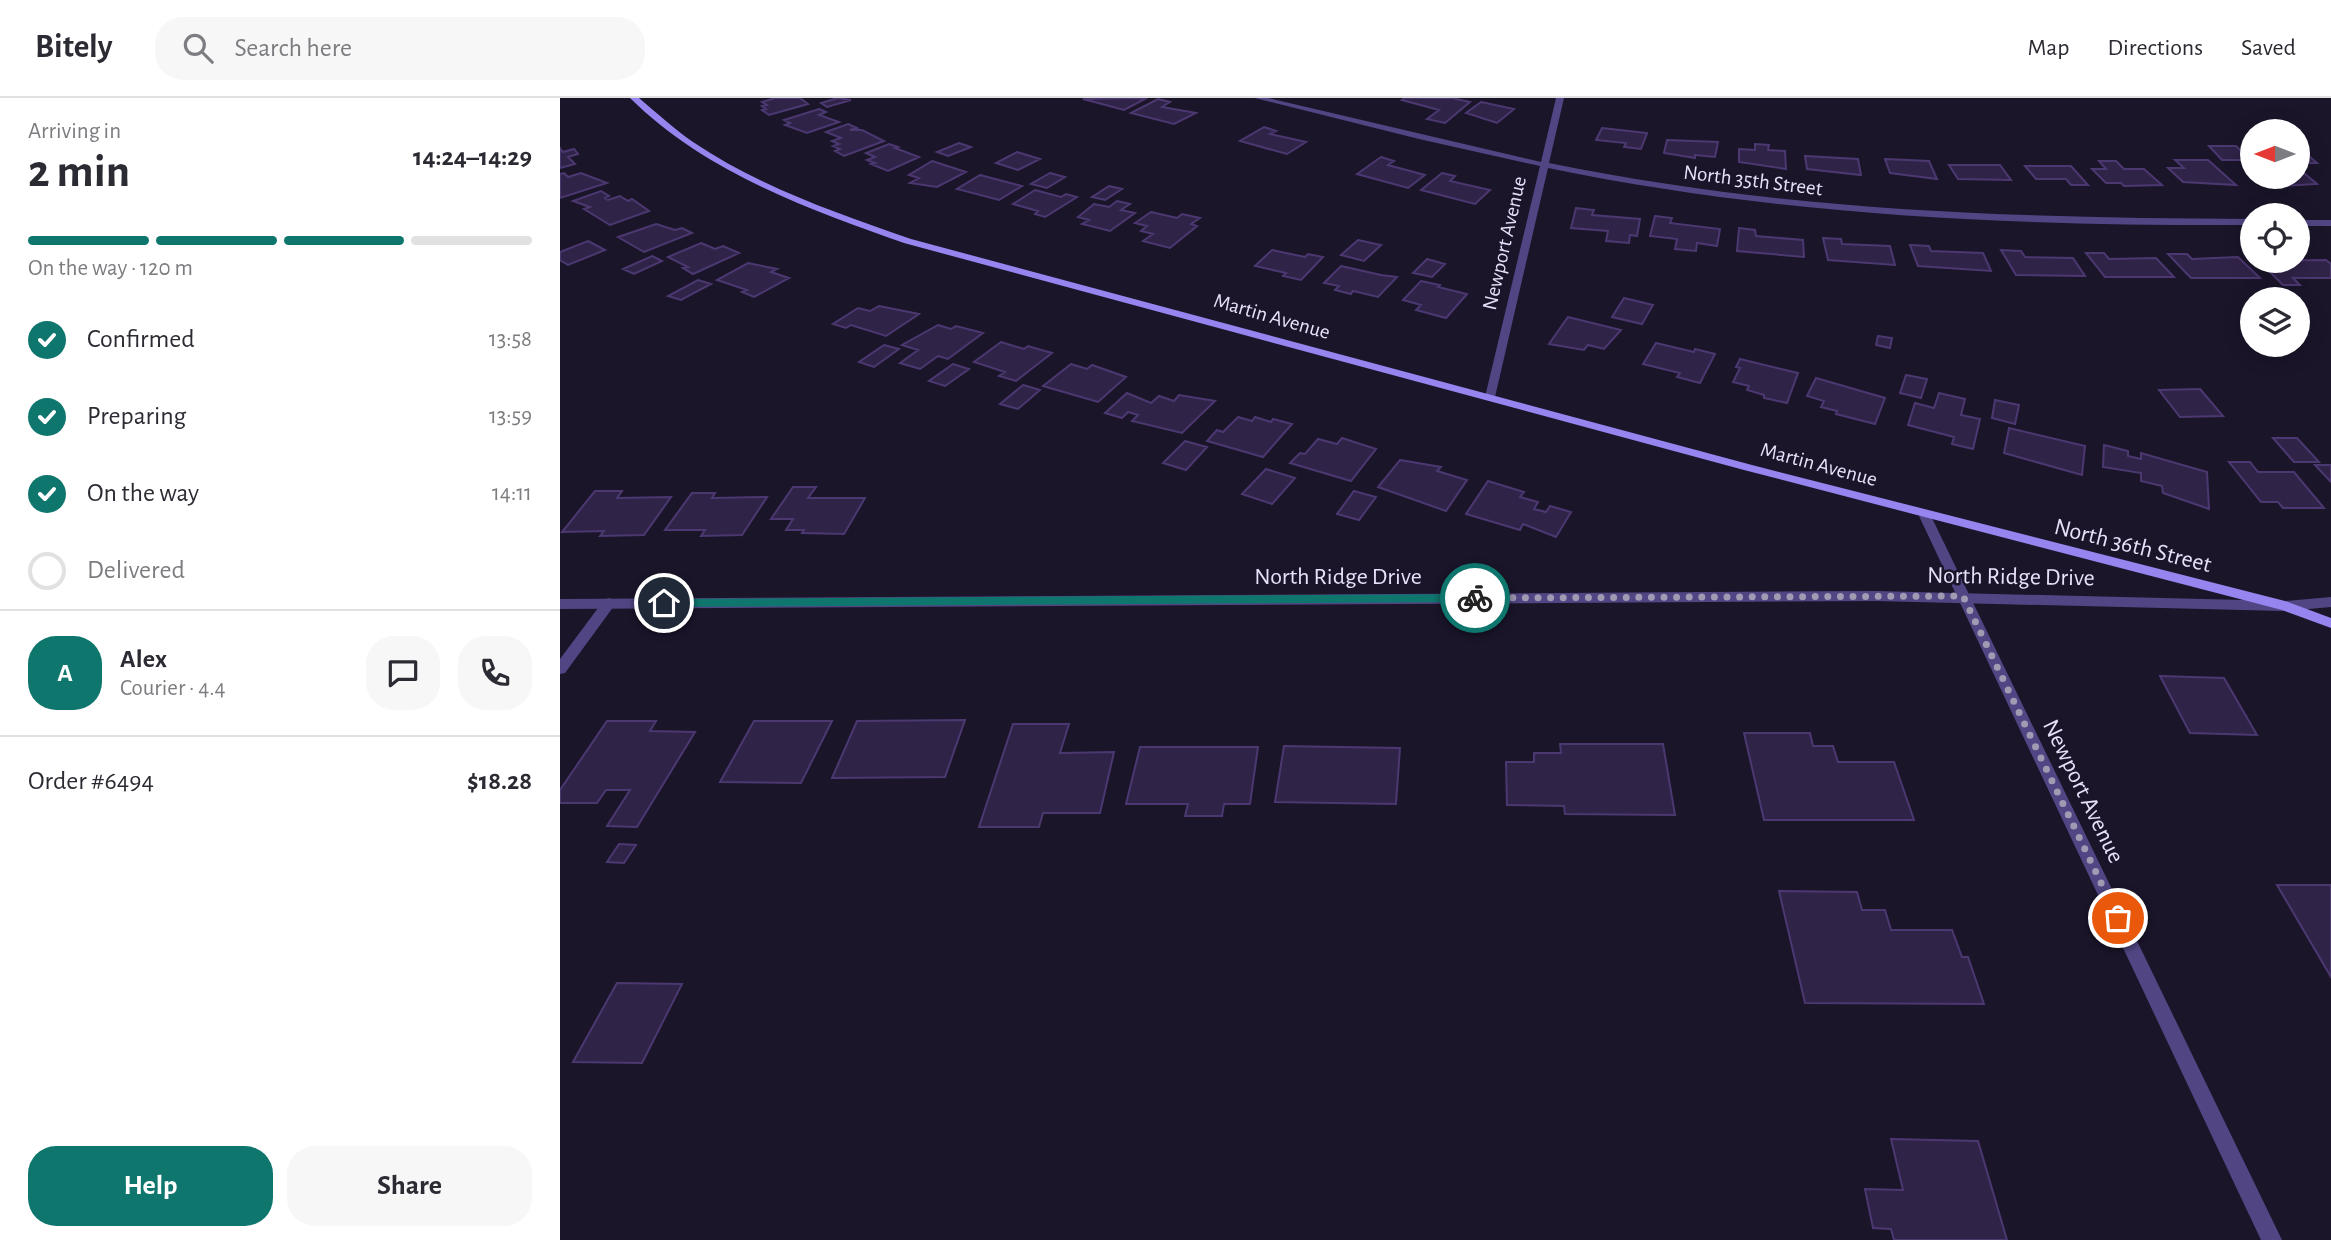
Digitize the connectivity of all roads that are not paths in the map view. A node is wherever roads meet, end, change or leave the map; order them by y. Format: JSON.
{"nodes":[{"id":1,"x":634,"y":98,"type":"edge"},
{"id":2,"x":1259,"y":98,"type":"edge"},
{"id":3,"x":1560,"y":98,"type":"edge"},
{"id":4,"x":1544,"y":166,"type":"junction"},
{"id":5,"x":2240,"y":222,"type":"edge"},
{"id":6,"x":2310,"y":223,"type":"edge"},
{"id":7,"x":2331,"y":223,"type":"edge"},
{"id":8,"x":1490,"y":397,"type":"junction"},
{"id":9,"x":1925,"y":516,"type":"junction"},
{"id":10,"x":1963,"y":596,"type":"junction"},
{"id":11,"x":2331,"y":602,"type":"edge"},
{"id":12,"x":609,"y":603,"type":"junction"},
{"id":13,"x":560,"y":604,"type":"edge"},
{"id":14,"x":2285,"y":606,"type":"junction"},
{"id":15,"x":2331,"y":623,"type":"edge"},
{"id":16,"x":560,"y":669,"type":"edge"},
{"id":17,"x":2272,"y":1240,"type":"edge"}],
"edges":[{"from":1,"to":8,"type":"main road","name":"Martin Avenue"},
{"from":2,"to":4,"type":"street","name":"North 35th Street"},
{"from":3,"to":4,"type":"street","name":"Newport Avenue"},
{"from":4,"to":5,"type":"street","name":"North 35th Street"},
{"from":4,"to":8,"type":"street","name":"Newport Avenue"},
{"from":6,"to":7,"type":"street"},
{"from":8,"to":9,"type":"main road","name":"Martin Avenue"},
{"from":9,"to":10,"type":"street","name":"Newport Avenue"},
{"from":9,"to":14,"type":"main road","name":"North 36th Street"},
{"from":10,"to":12,"type":"street","name":"North Ridge Drive"},
{"from":10,"to":14,"type":"street","name":"North Ridge Drive"},
{"from":10,"to":17,"type":"street","name":"Newport Avenue"},
{"from":11,"to":14,"type":"street","name":"North 36th Street"},
{"from":12,"to":13,"type":"street","name":"North Ridge Drive"},
{"from":12,"to":16,"type":"street"},
{"from":14,"to":15,"type":"main road"}]}
